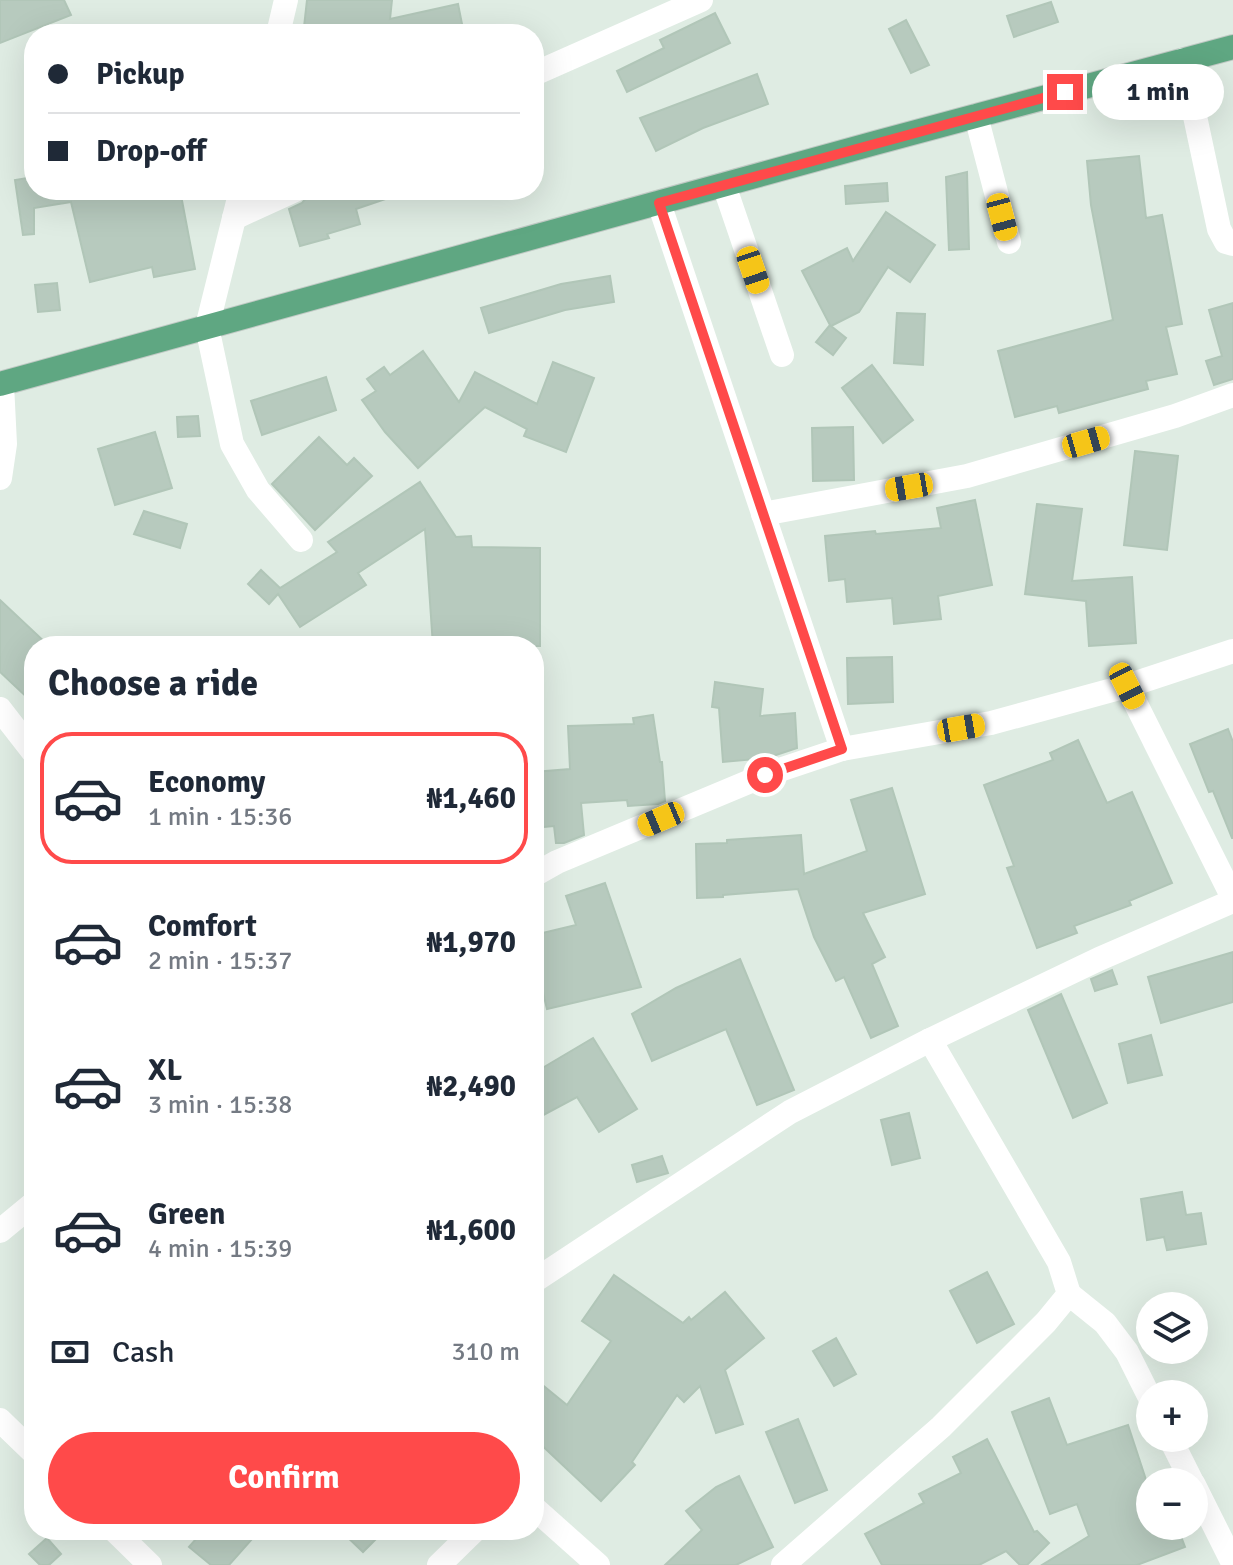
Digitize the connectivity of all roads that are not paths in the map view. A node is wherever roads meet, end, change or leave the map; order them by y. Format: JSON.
{"nodes":[{"id":1,"x":286,"y":0,"type":"edge"},
{"id":2,"x":701,"y":0,"type":"edge"},
{"id":3,"x":280,"y":24,"type":"edge"},
{"id":4,"x":1233,"y":47,"type":"edge"},
{"id":5,"x":1183,"y":60,"type":"junction"},
{"id":6,"x":544,"y":70,"type":"edge"},
{"id":7,"x":976,"y":116,"type":"junction"},
{"id":8,"x":724,"y":185,"type":"junction"},
{"id":9,"x":238,"y":200,"type":"edge"},
{"id":10,"x":273,"y":200,"type":"edge"},
{"id":11,"x":659,"y":203,"type":"junction"},
{"id":12,"x":234,"y":218,"type":"junction"},
{"id":13,"x":1009,"y":242,"type":"dead end"},
{"id":14,"x":1233,"y":244,"type":"edge"},
{"id":15,"x":207,"y":327,"type":"junction"},
{"id":16,"x":782,"y":355,"type":"dead end"},
{"id":17,"x":1,"y":384,"type":"edge"},
{"id":18,"x":1233,"y":395,"type":"edge"},
{"id":19,"x":0,"y":478,"type":"edge"},
{"id":20,"x":763,"y":514,"type":"junction"},
{"id":21,"x":301,"y":540,"type":"dead end"},
{"id":22,"x":1233,"y":651,"type":"edge"},
{"id":23,"x":1127,"y":686,"type":"junction"},
{"id":24,"x":0,"y":709,"type":"edge"},
{"id":25,"x":24,"y":740,"type":"edge"},
{"id":26,"x":842,"y":749,"type":"junction"},
{"id":27,"x":544,"y":869,"type":"edge"},
{"id":28,"x":1233,"y":900,"type":"edge"},
{"id":29,"x":930,"y":1040,"type":"junction"},
{"id":30,"x":24,"y":1211,"type":"edge"},
{"id":31,"x":0,"y":1231,"type":"edge"},
{"id":32,"x":544,"y":1274,"type":"edge"},
{"id":33,"x":1069,"y":1294,"type":"junction"},
{"id":34,"x":1141,"y":1380,"type":"edge"},
{"id":35,"x":0,"y":1420,"type":"edge"},
{"id":36,"x":24,"y":1443,"type":"edge"},
{"id":37,"x":1208,"y":1514,"type":"edge"},
{"id":38,"x":544,"y":1517,"type":"edge"},
{"id":39,"x":124,"y":1540,"type":"edge"},
{"id":40,"x":465,"y":1540,"type":"edge"},
{"id":41,"x":1233,"y":1563,"type":"edge"},
{"id":42,"x":150,"y":1565,"type":"edge"},
{"id":43,"x":439,"y":1565,"type":"edge"},
{"id":44,"x":598,"y":1565,"type":"edge"},
{"id":45,"x":783,"y":1565,"type":"edge"}],
"edges":[{"from":1,"to":3,"type":"street"},
{"from":2,"to":6,"type":"street"},
{"from":4,"to":5,"type":"main road"},
{"from":5,"to":7,"type":"main road"},
{"from":5,"to":14,"type":"street"},
{"from":7,"to":8,"type":"main road"},
{"from":7,"to":13,"type":"street"},
{"from":8,"to":11,"type":"main road"},
{"from":8,"to":16,"type":"street"},
{"from":9,"to":12,"type":"street"},
{"from":10,"to":12,"type":"street"},
{"from":11,"to":15,"type":"main road"},
{"from":11,"to":20,"type":"street"},
{"from":12,"to":15,"type":"street"},
{"from":15,"to":17,"type":"main road"},
{"from":15,"to":21,"type":"street"},
{"from":17,"to":19,"type":"street"},
{"from":18,"to":20,"type":"street"},
{"from":20,"to":26,"type":"street"},
{"from":22,"to":23,"type":"street"},
{"from":23,"to":26,"type":"street"},
{"from":23,"to":28,"type":"street"},
{"from":24,"to":25,"type":"street"},
{"from":26,"to":27,"type":"street"},
{"from":28,"to":29,"type":"street"},
{"from":29,"to":32,"type":"street"},
{"from":29,"to":33,"type":"street"},
{"from":30,"to":31,"type":"street"},
{"from":33,"to":34,"type":"street"},
{"from":33,"to":45,"type":"street"},
{"from":35,"to":36,"type":"street"},
{"from":37,"to":41,"type":"street"},
{"from":38,"to":44,"type":"street"},
{"from":39,"to":42,"type":"street"},
{"from":40,"to":43,"type":"street"}]}
